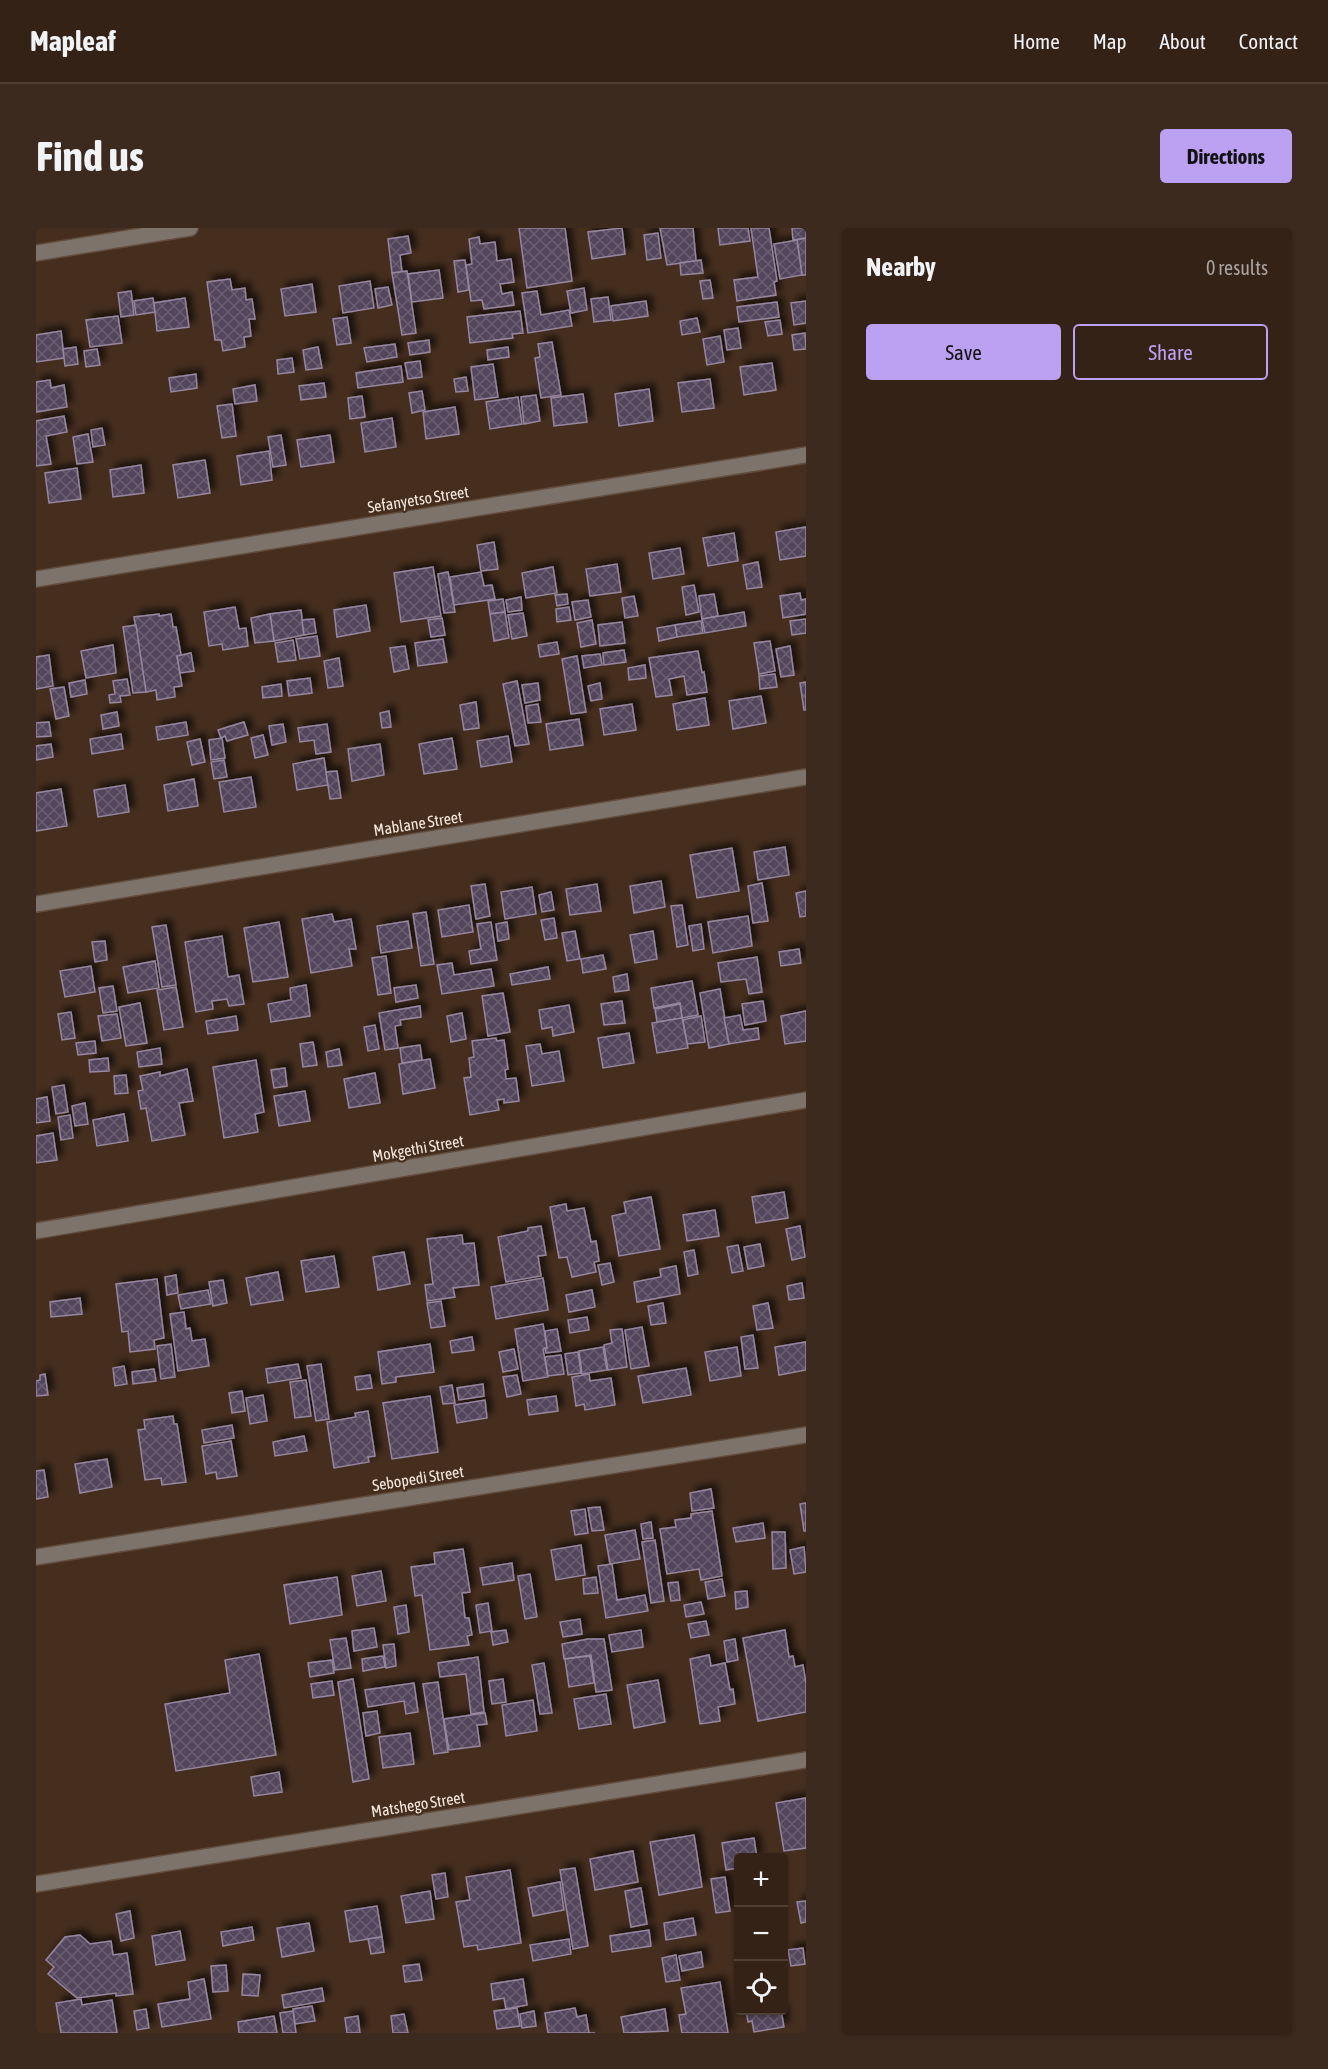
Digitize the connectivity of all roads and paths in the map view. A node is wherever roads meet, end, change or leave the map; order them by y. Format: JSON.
{"nodes":[{"id":1,"x":190,"y":228,"type":"edge"},
{"id":2,"x":36,"y":253,"type":"edge"},
{"id":3,"x":806,"y":455,"type":"edge"},
{"id":4,"x":36,"y":579,"type":"edge"},
{"id":5,"x":806,"y":777,"type":"edge"},
{"id":6,"x":36,"y":904,"type":"edge"},
{"id":7,"x":806,"y":1100,"type":"edge"},
{"id":8,"x":36,"y":1231,"type":"edge"},
{"id":9,"x":806,"y":1435,"type":"edge"},
{"id":10,"x":36,"y":1557,"type":"edge"},
{"id":11,"x":806,"y":1760,"type":"edge"},
{"id":12,"x":36,"y":1884,"type":"edge"}],
"edges":[{"from":1,"to":2,"type":"street"},
{"from":3,"to":4,"type":"street","name":"Sefanyetso Street"},
{"from":5,"to":6,"type":"street","name":"Mablane Street"},
{"from":7,"to":8,"type":"street","name":"Mokgethi Street"},
{"from":9,"to":10,"type":"street","name":"Sebopedi Street"},
{"from":11,"to":12,"type":"street","name":"Matshego Street"}]}
